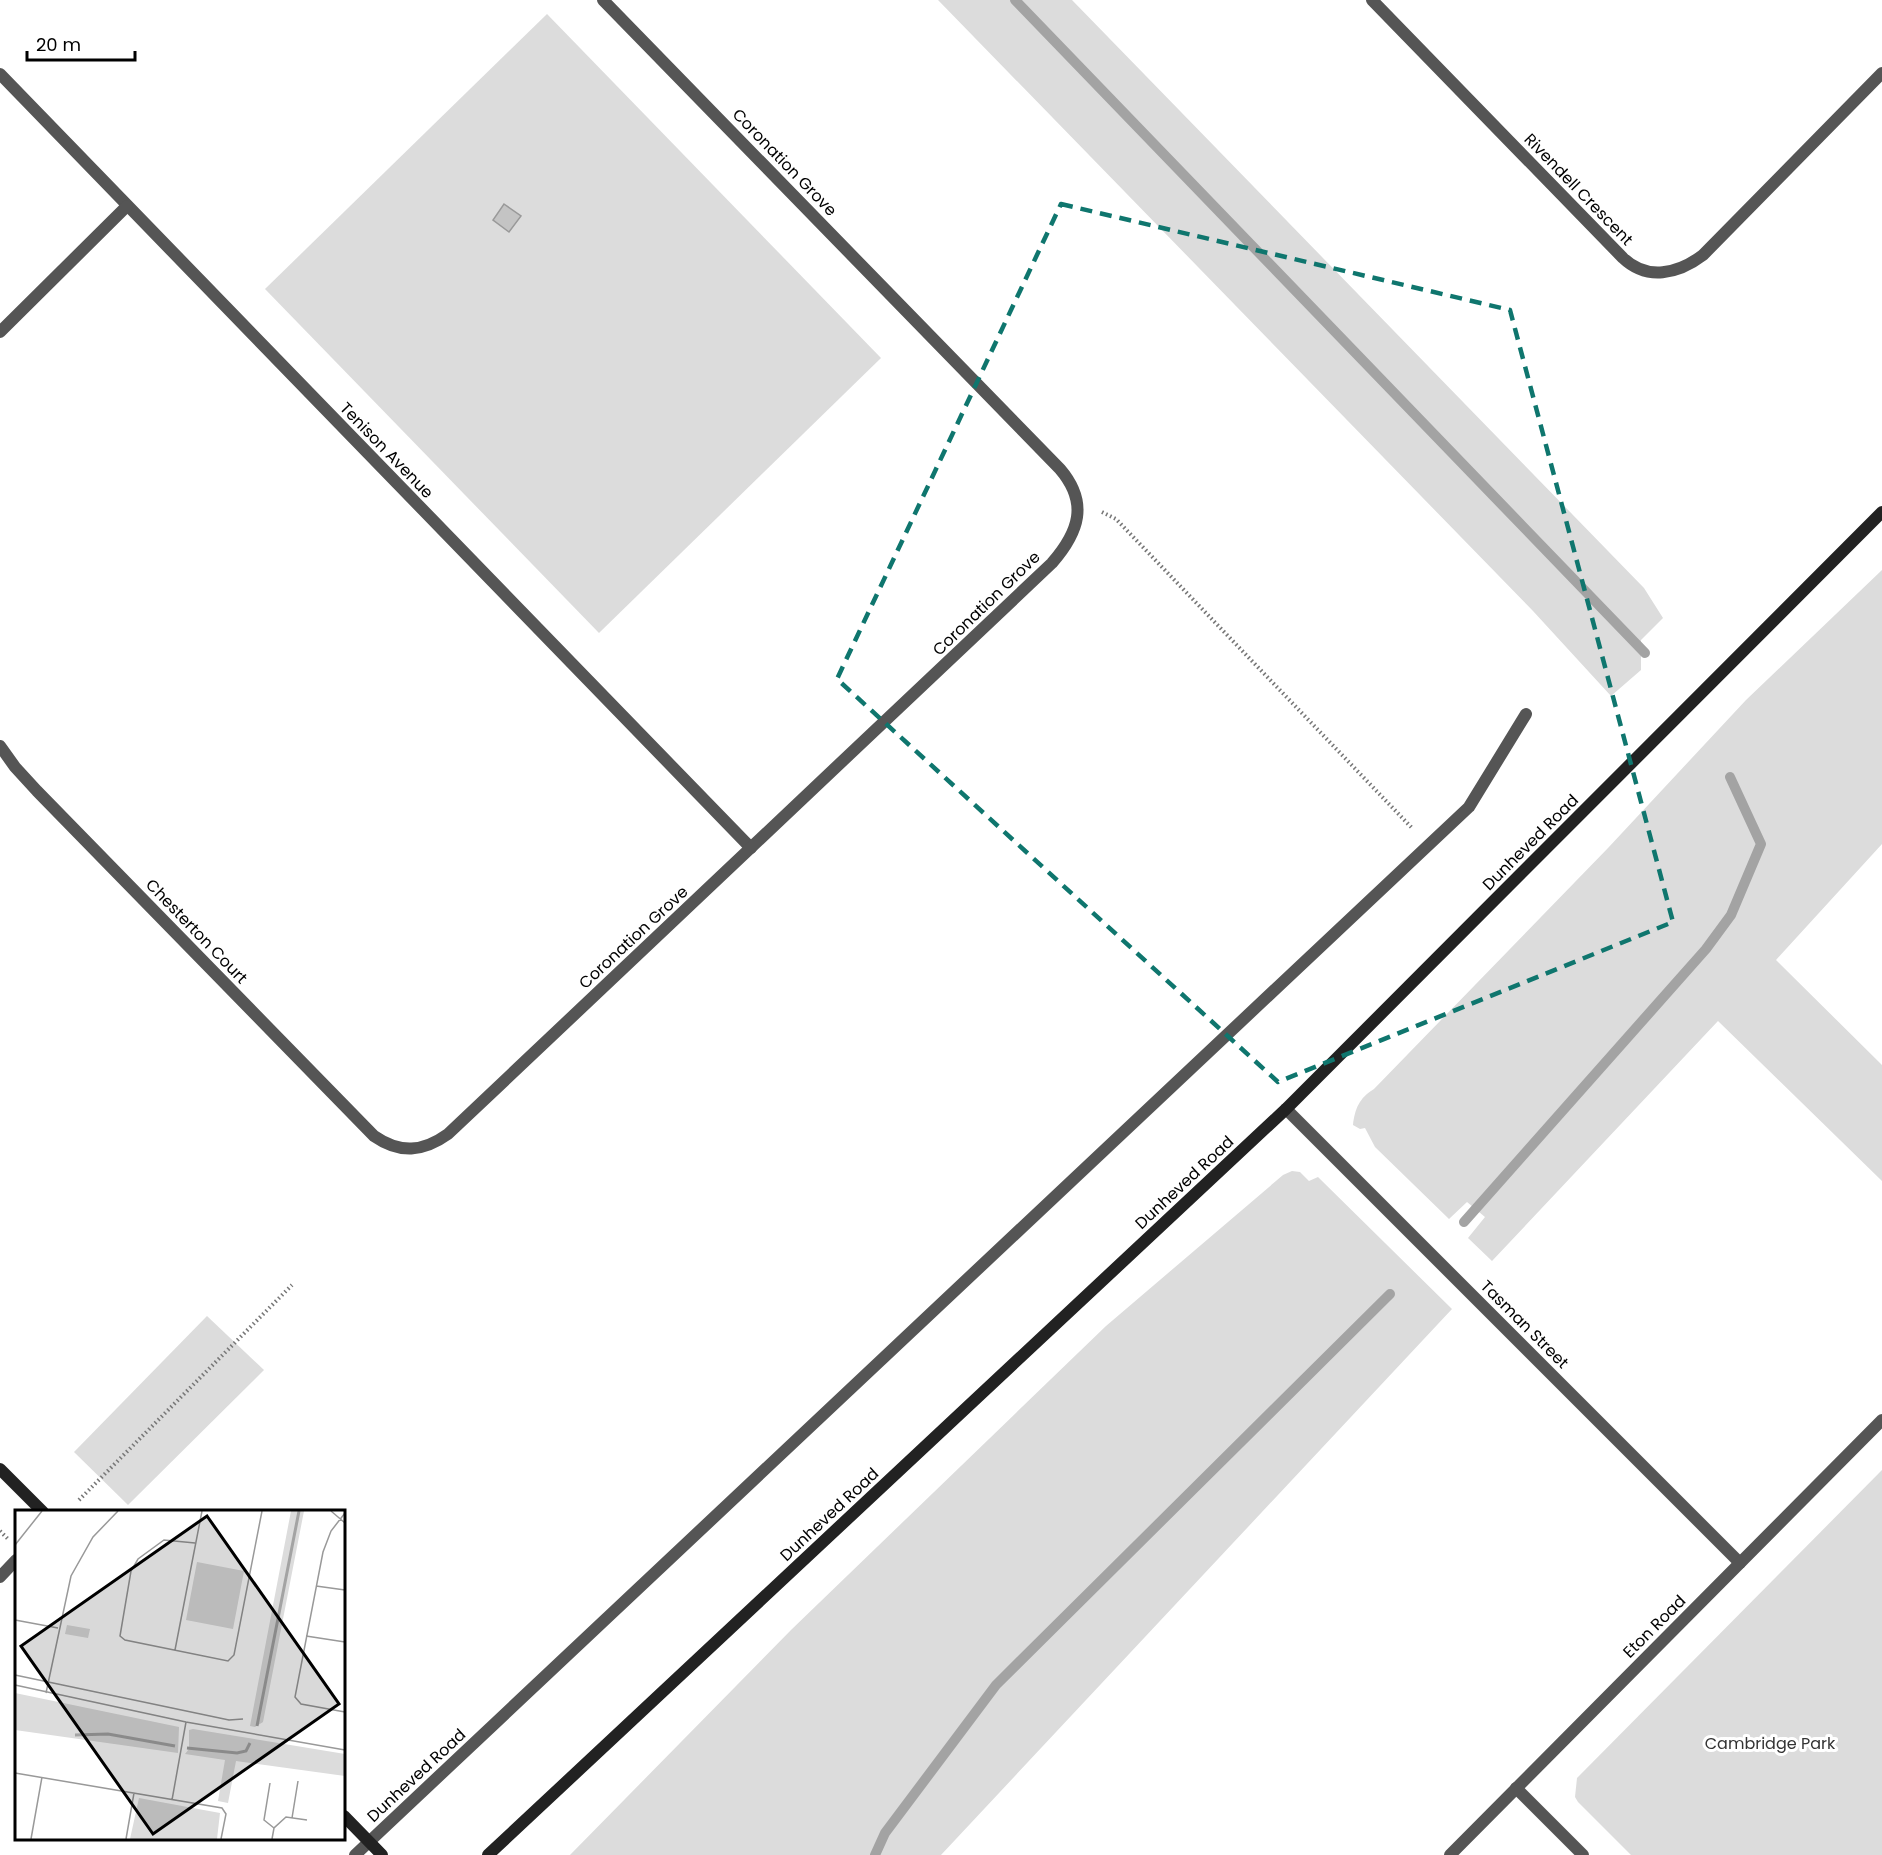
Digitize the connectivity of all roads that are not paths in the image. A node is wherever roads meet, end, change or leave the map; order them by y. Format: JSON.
{"nodes":[{"id":1,"x":603,"y":0,"type":"edge"},
{"id":2,"x":1372,"y":0,"type":"edge"},
{"id":3,"x":1882,"y":73,"type":"edge"},
{"id":4,"x":0,"y":74,"type":"edge"},
{"id":5,"x":127,"y":206,"type":"junction"},
{"id":6,"x":0,"y":332,"type":"edge"},
{"id":7,"x":1882,"y":512,"type":"edge"},
{"id":8,"x":1526,"y":714,"type":"dead end"},
{"id":9,"x":0,"y":746,"type":"edge"},
{"id":10,"x":752,"y":848,"type":"junction"},
{"id":11,"x":1286,"y":1109,"type":"junction"},
{"id":12,"x":374,"y":1136,"type":"joint"},
{"id":13,"x":1882,"y":1420,"type":"edge"},
{"id":14,"x":0,"y":1468,"type":"edge"},
{"id":15,"x":41,"y":1510,"type":"edge"},
{"id":16,"x":15,"y":1561,"type":"edge"},
{"id":17,"x":1740,"y":1563,"type":"junction"},
{"id":18,"x":0,"y":1576,"type":"edge"},
{"id":19,"x":1516,"y":1788,"type":"junction"},
{"id":20,"x":345,"y":1817,"type":"edge"},
{"id":21,"x":369,"y":1842,"type":"junction"},
{"id":22,"x":355,"y":1855,"type":"edge"},
{"id":23,"x":382,"y":1855,"type":"edge"},
{"id":24,"x":488,"y":1855,"type":"edge"},
{"id":25,"x":1450,"y":1855,"type":"edge"},
{"id":26,"x":1583,"y":1855,"type":"edge"}],
"edges":[{"from":1,"to":10,"type":"street","name":"Coronation Grove"},
{"from":2,"to":3,"type":"street","name":"Rivendell Crescent"},
{"from":4,"to":5,"type":"street","name":"Tenison Avenue"},
{"from":5,"to":6,"type":"street"},
{"from":5,"to":10,"type":"street","name":"Tenison Avenue"},
{"from":7,"to":11,"type":"main road","name":"Dunheved Road"},
{"from":8,"to":21,"type":"street","name":"Dunheved Road"},
{"from":9,"to":12,"type":"street","name":"Chesterton Court"},
{"from":10,"to":12,"type":"street","name":"Coronation Grove"},
{"from":11,"to":17,"type":"street","name":"Tasman Street"},
{"from":11,"to":24,"type":"main road","name":"Dunheved Road"},
{"from":13,"to":17,"type":"street","name":"Eton Road"},
{"from":14,"to":15,"type":"main road"},
{"from":16,"to":18,"type":"street"},
{"from":17,"to":19,"type":"street","name":"Eton Road"},
{"from":19,"to":25,"type":"street","name":"Eton Road"},
{"from":19,"to":26,"type":"street"},
{"from":20,"to":21,"type":"main road"},
{"from":21,"to":22,"type":"street","name":"Dunheved Road"},
{"from":21,"to":23,"type":"main road"}]}
